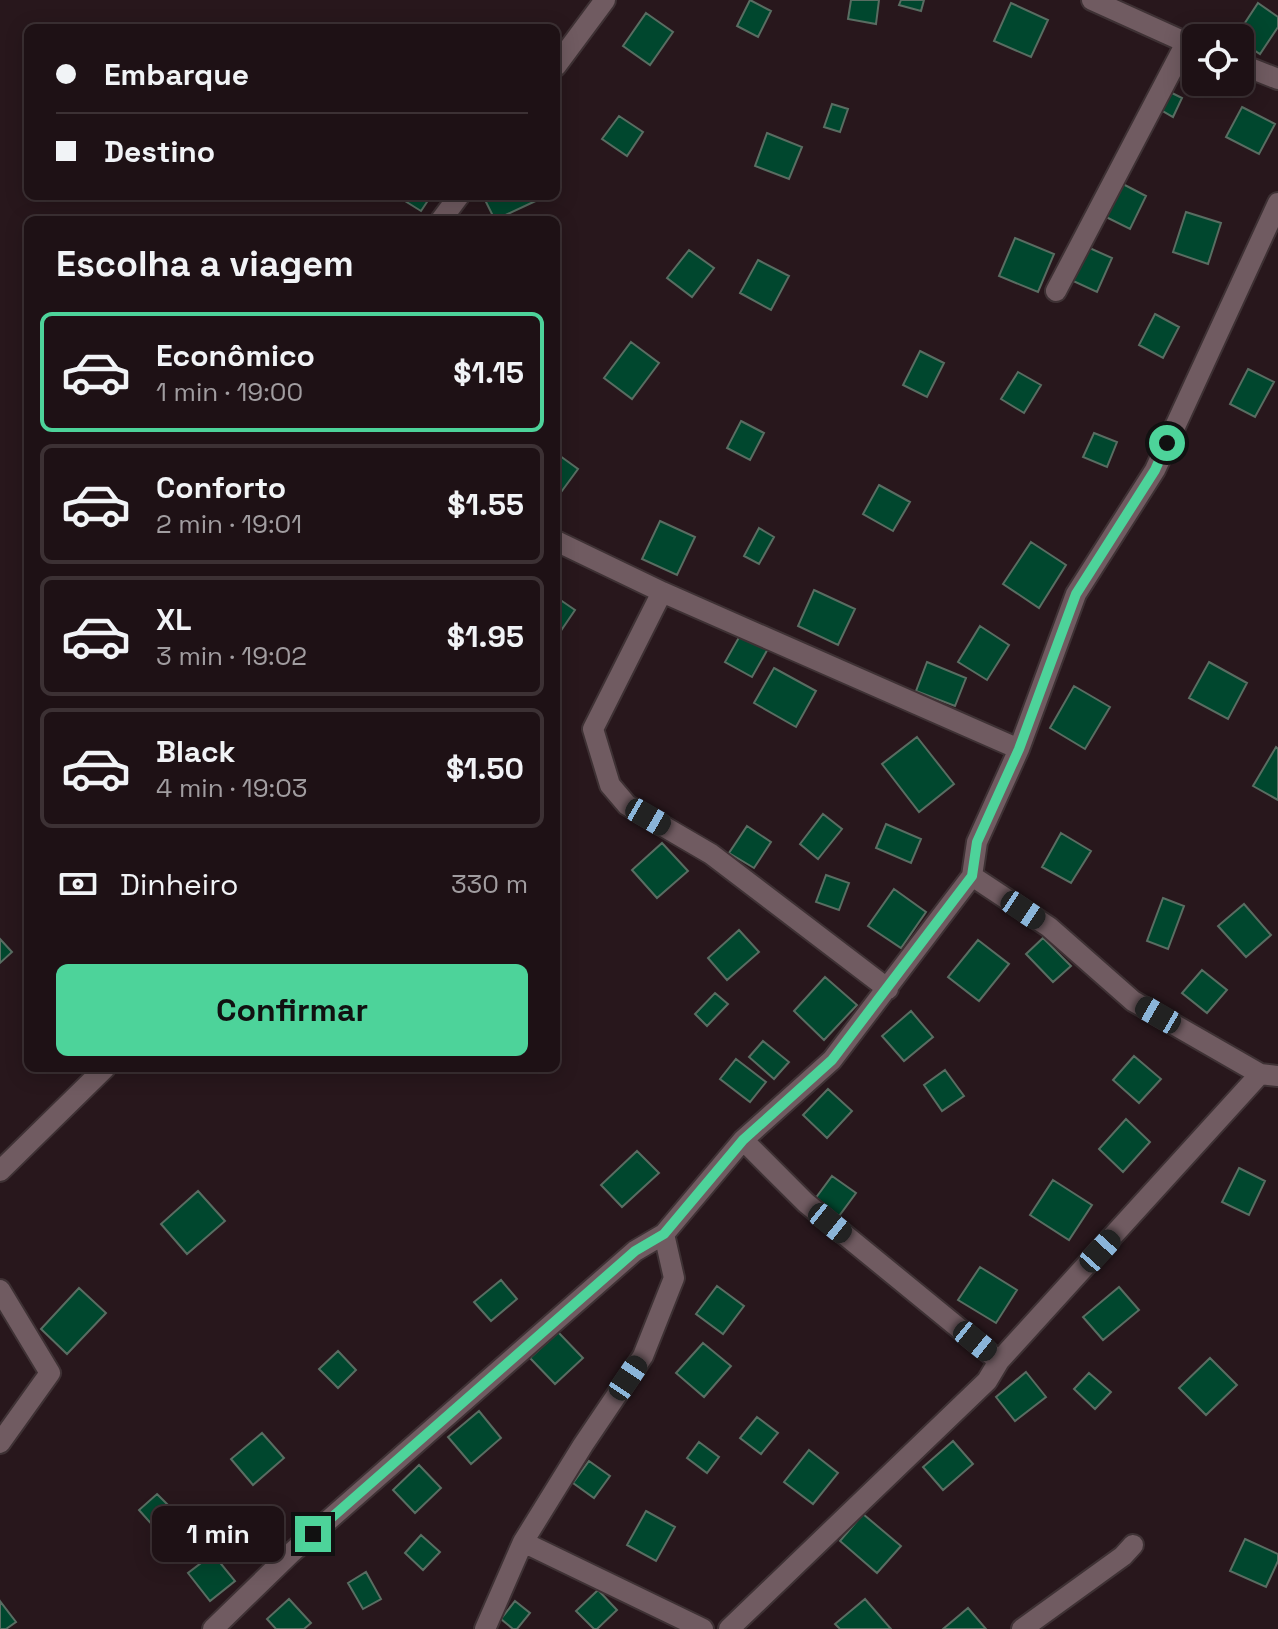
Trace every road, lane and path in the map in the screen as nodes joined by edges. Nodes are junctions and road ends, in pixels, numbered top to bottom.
1 (605, 0) edge
2 (1092, 0) edge
3 (1182, 41) edge
4 (560, 61) edge
5 (1182, 61) edge
6 (1254, 70) edge
7 (1278, 79) edge
8 (1278, 203) edge
9 (1056, 291) dead end
10 (560, 543) edge
11 (662, 592) junction
12 (1019, 749) junction
13 (972, 876) junction
14 (888, 989) junction
15 (101, 1072) edge
16 (1269, 1075) edge
17 (743, 1140) junction
18 (0, 1171) edge
19 (664, 1234) junction
20 (0, 1290) edge
21 (999, 1361) junction
22 (0, 1443) edge
23 (523, 1542) junction
24 (1133, 1545) dead end
25 (213, 1629) edge
26 (485, 1629) edge
27 (703, 1629) edge
28 (729, 1629) edge
29 (1022, 1629) edge

1 - 4 street
2 - 3 street
5 - 9 street
6 - 7 street
8 - 12 street
10 - 11 street
11 - 12 street
11 - 14 street
12 - 13 street
13 - 14 street
13 - 16 street
14 - 17 street
15 - 18 street
16 - 21 street
17 - 19 street
17 - 21 street
19 - 23 street
19 - 25 street
20 - 22 street
21 - 28 street
23 - 26 street
23 - 27 street
24 - 29 street

